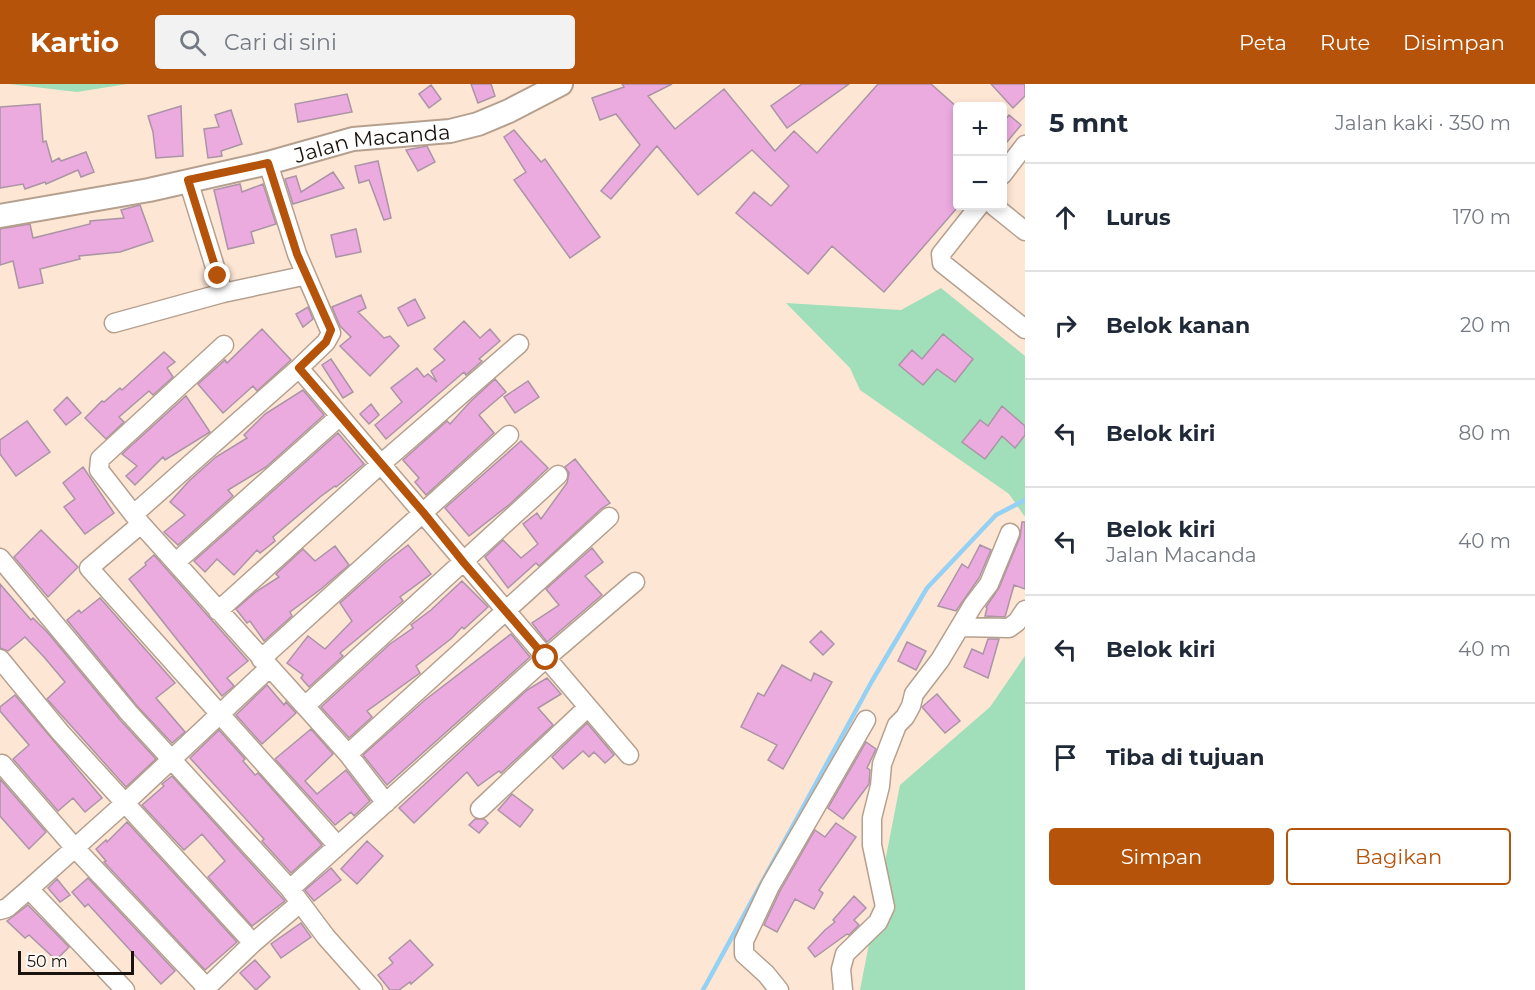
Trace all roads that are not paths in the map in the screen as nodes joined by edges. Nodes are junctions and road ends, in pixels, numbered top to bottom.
1 (561, 84) edge
2 (1025, 145) edge
3 (268, 163) junction
4 (1007, 168) edge
5 (188, 180) junction
6 (977, 210) edge
7 (999, 210) edge
8 (0, 216) edge
9 (1025, 231) edge
10 (298, 277) dead end
11 (223, 293) junction
12 (114, 323) dead end
13 (1025, 329) edge
14 (519, 344) dead end
15 (224, 345) dead end
16 (299, 368) junction
17 (340, 416) junction
18 (509, 435) dead end
19 (382, 464) junction
20 (558, 475) dead end
21 (423, 512) junction
22 (609, 517) dead end
23 (138, 519) junction
24 (1010, 534) dead end
25 (0, 558) edge
26 (176, 562) junction
27 (464, 563) junction
28 (635, 582) dead end
29 (1025, 610) edge
30 (218, 611) junction
31 (504, 611) junction
32 (961, 627) junction
33 (546, 658) junction
34 (0, 659) edge
35 (265, 663) junction
36 (305, 705) junction
37 (588, 707) junction
38 (220, 715) junction
39 (866, 720) dead end
40 (348, 754) junction
41 (629, 755) dead end
42 (172, 759) junction
43 (2, 764) dead end
44 (125, 803) junction
45 (386, 803) junction
46 (480, 808) dead end
47 (338, 846) junction
48 (74, 847) junction
49 (29, 889) junction
50 (295, 896) junction
51 (0, 910) edge
52 (253, 943) junction
53 (205, 989) edge
54 (125, 990) edge
55 (373, 990) edge
56 (778, 990) edge
57 (843, 990) edge

1 - 3 street, Jalan Macanda
2 - 4 street
3 - 5 street, Jalan Macanda
3 - 16 street
5 - 8 street, Jalan Macanda
5 - 11 street
6 - 13 street
7 - 9 street
10 - 11 street
11 - 12 street
14 - 19 street
15 - 23 street
16 - 17 street
16 - 23 street
17 - 19 street
17 - 26 street
18 - 21 street
19 - 21 street
19 - 30 street
20 - 27 street
21 - 27 street
21 - 35 street
22 - 31 street
23 - 26 street
23 - 38 street
24 - 32 street
25 - 42 street
26 - 30 street
27 - 31 street
27 - 36 street
28 - 33 street
29 - 32 street
30 - 35 street
31 - 33 street
31 - 40 street
32 - 57 street
33 - 37 street
33 - 45 street
34 - 44 street
35 - 36 street
35 - 38 street
36 - 40 street
37 - 41 street
37 - 46 street
38 - 42 street
38 - 47 street
39 - 56 street
40 - 45 street
42 - 44 street
42 - 50 street
43 - 48 street
44 - 48 street
44 - 52 street
45 - 47 street
47 - 50 street
48 - 49 street
48 - 53 street
49 - 51 street
49 - 54 street
50 - 52 street
50 - 55 street
52 - 53 street

